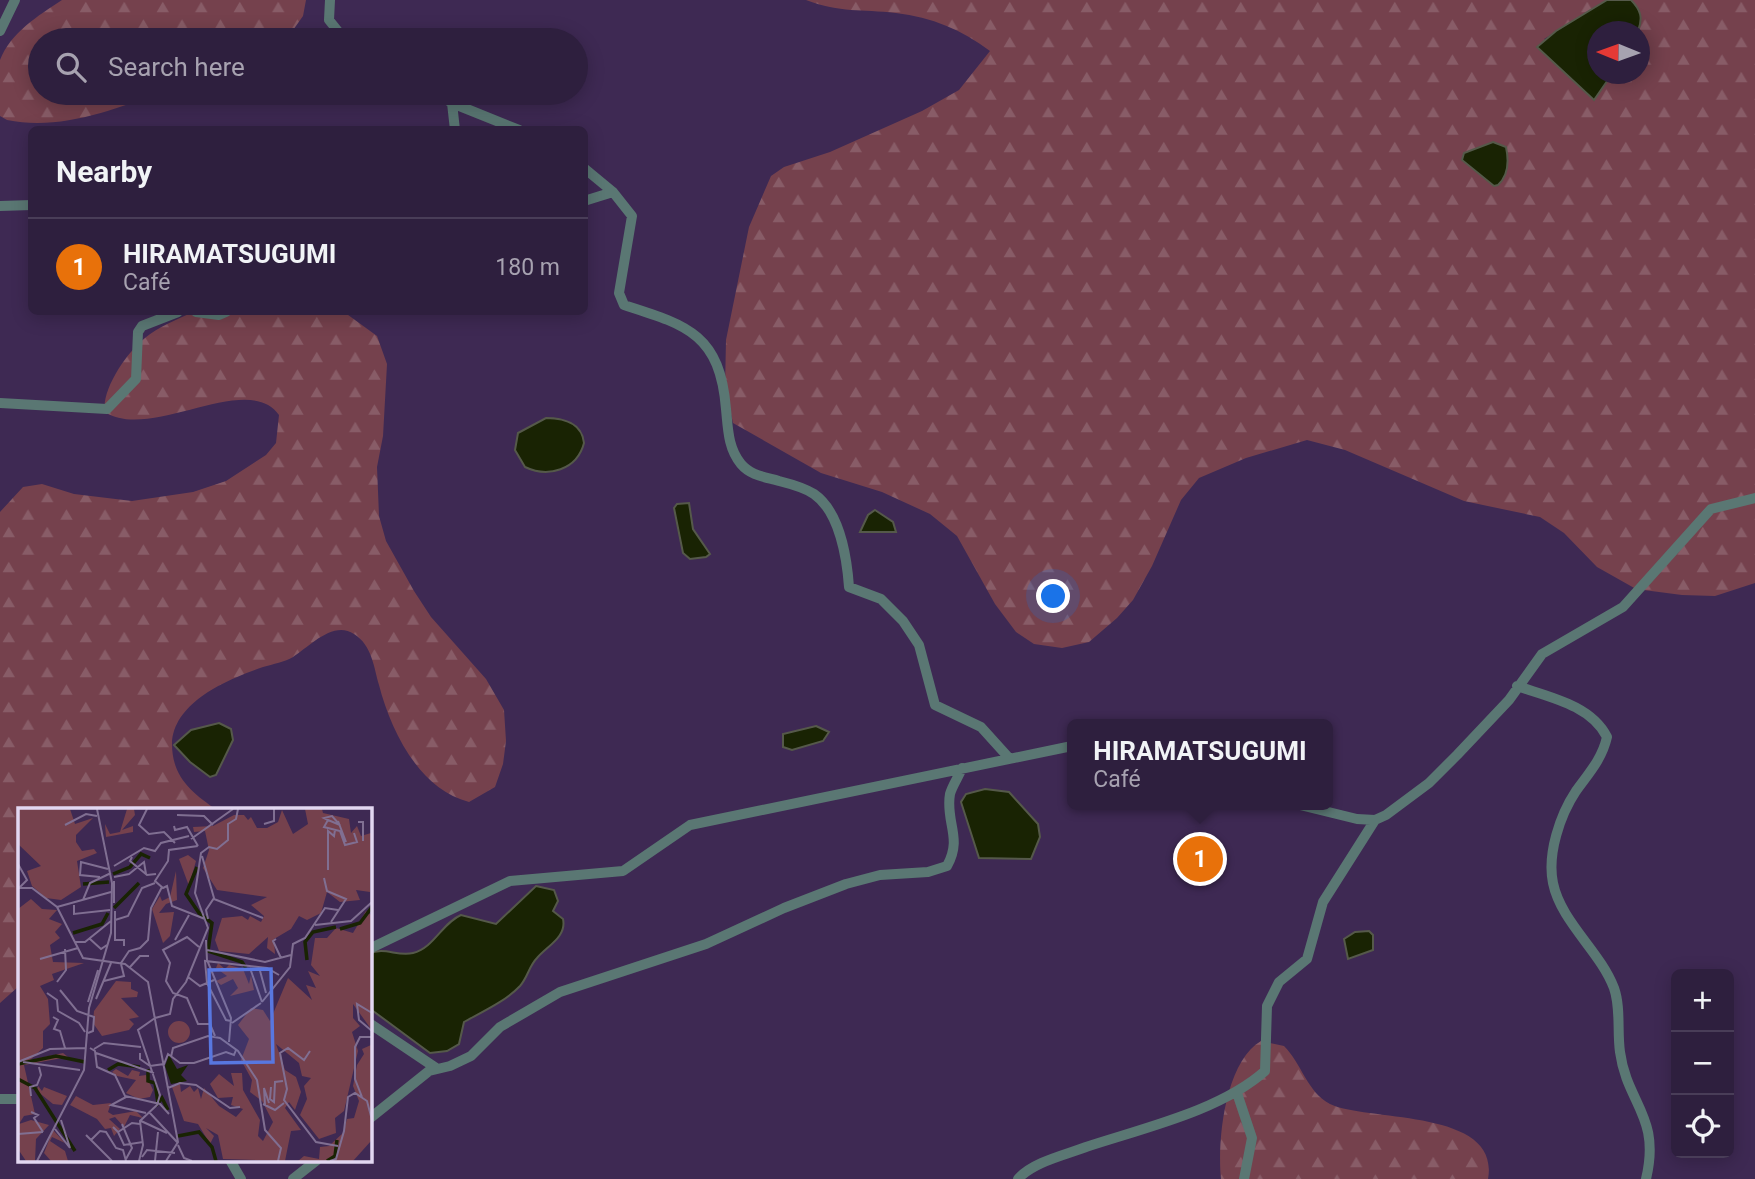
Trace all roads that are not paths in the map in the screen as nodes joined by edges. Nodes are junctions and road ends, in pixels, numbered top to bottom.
1 (15, 0) edge
2 (330, 0) edge
3 (335, 28) edge
4 (0, 31) edge
5 (452, 105) edge
6 (457, 105) edge
7 (455, 126) edge
8 (509, 126) edge
9 (588, 170) edge
10 (613, 192) junction
11 (588, 200) edge
12 (28, 205) edge
13 (0, 206) edge
14 (170, 315) edge
15 (0, 403) edge
16 (1755, 498) edge
17 (1517, 686) junction
18 (1067, 747) edge
19 (1009, 758) junction
20 (962, 768) junction
21 (1320, 810) edge
22 (1375, 820) junction
23 (371, 948) edge
24 (371, 1024) edge
25 (436, 1068) junction
26 (1237, 1093) junction
27 (0, 1099) edge
28 (18, 1099) edge
29 (371, 1117) edge
30 (231, 1162) edge
31 (314, 1162) edge
32 (241, 1179) edge
33 (293, 1179) edge
34 (1018, 1179) edge
35 (1244, 1179) edge
36 (1646, 1179) edge

1 - 4 street
2 - 3 street
5 - 7 street
6 - 8 street
9 - 10 street
10 - 11 street
10 - 19 street
12 - 13 street
14 - 15 street
16 - 17 street
17 - 22 street
17 - 36 street
18 - 19 street
19 - 20 street
20 - 23 street
20 - 25 street
21 - 22 street
22 - 26 street
24 - 25 street
25 - 29 street
26 - 34 street
26 - 35 street
27 - 28 street
30 - 32 street
31 - 33 street

